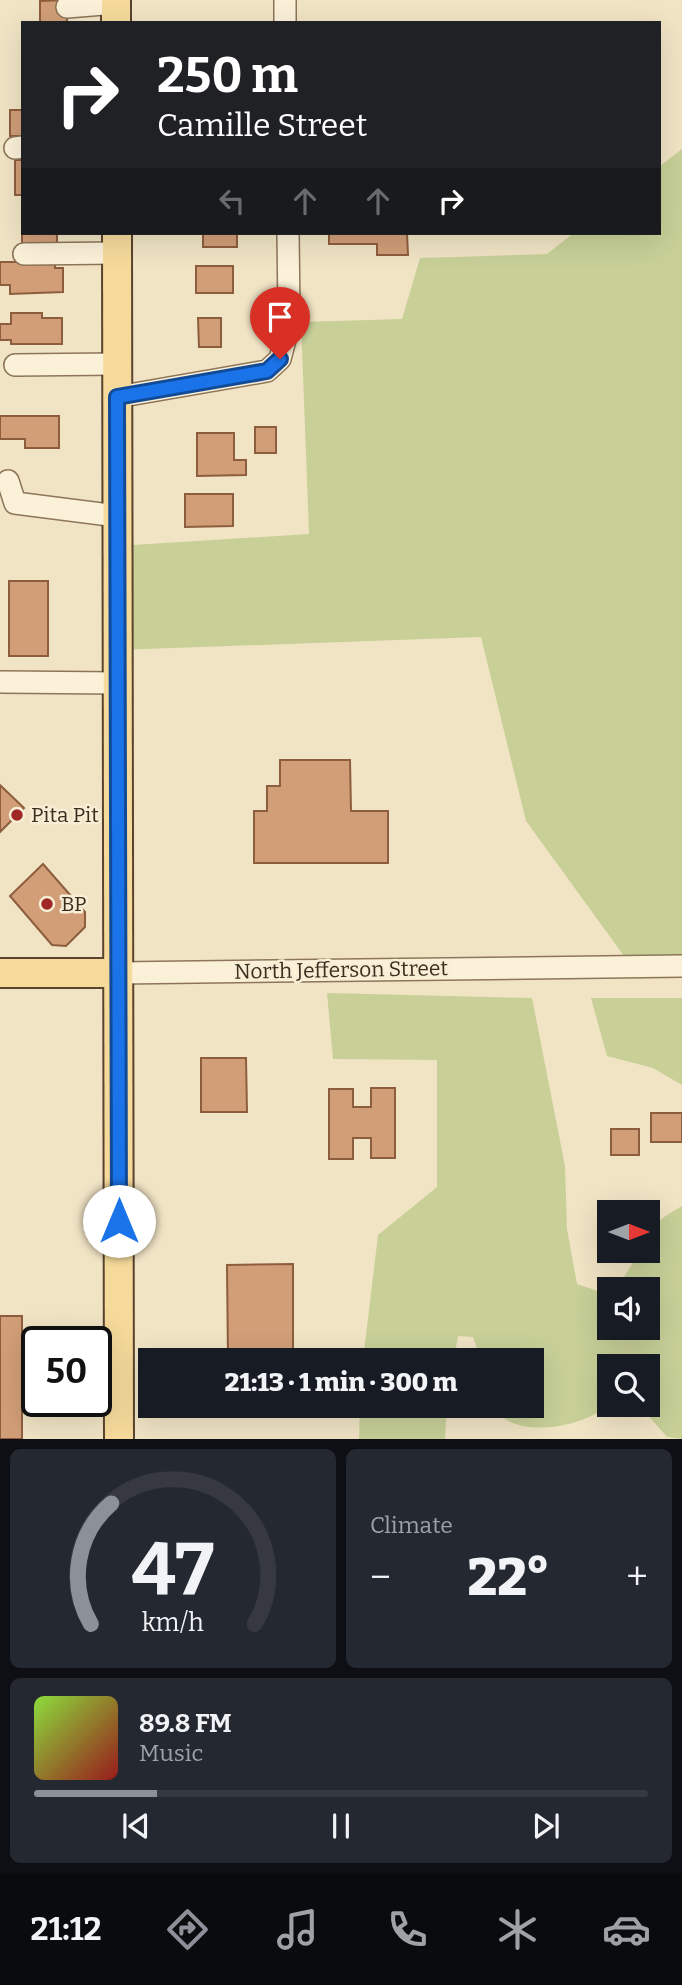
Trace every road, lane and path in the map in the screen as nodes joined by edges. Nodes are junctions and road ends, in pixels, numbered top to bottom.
1 (285, 0) edge
2 (67, 7) dead end
3 (116, 9) edge
4 (285, 21) edge
5 (288, 235) edge
6 (117, 243) edge
7 (24, 254) dead end
8 (117, 364) junction
9 (15, 365) dead end
10 (117, 397) junction
11 (8, 481) dead end
12 (117, 516) junction
13 (2, 682) dead end
14 (118, 683) junction
15 (682, 966) edge
16 (0, 973) edge
17 (118, 973) junction
18 (119, 1439) edge

1 - 4 street
2 - 3 street
5 - 10 street
6 - 7 street
6 - 8 main road
8 - 9 street
8 - 10 main road
10 - 12 main road
11 - 12 street
12 - 14 main road
13 - 14 street
14 - 17 main road
15 - 17 street, North Jefferson Street
16 - 17 main road, North Jefferson Street
17 - 18 main road

